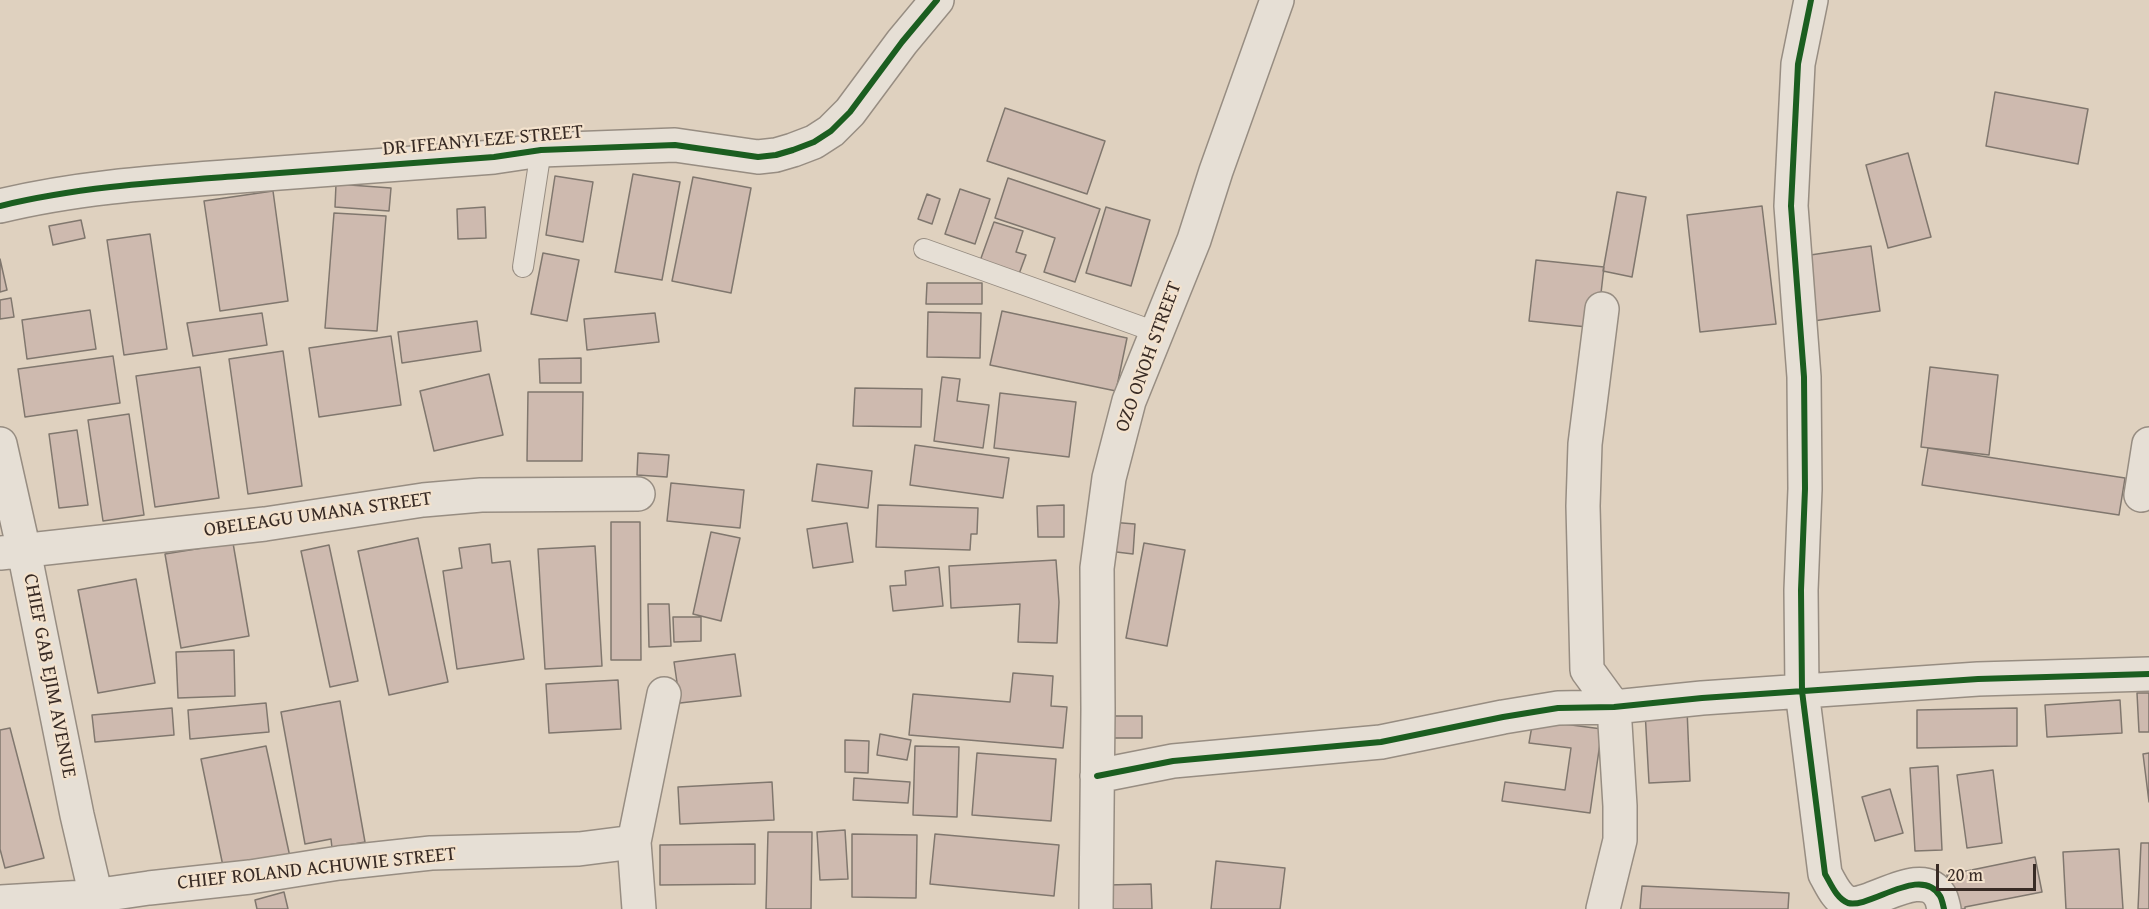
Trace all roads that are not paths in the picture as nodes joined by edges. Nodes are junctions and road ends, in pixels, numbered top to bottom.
1 (938, 0) edge
2 (1277, 0) edge
3 (1811, 0) edge
4 (541, 150) junction
5 (0, 206) edge
6 (924, 249) dead end
7 (523, 267) dead end
8 (1602, 309) dead end
9 (1156, 332) junction
10 (0, 444) edge
11 (2149, 444) edge
12 (638, 494) dead end
13 (2141, 495) dead end
14 (12, 552) edge
15 (2149, 674) edge
16 (1802, 691) junction
17 (664, 694) dead end
18 (1614, 707) junction
19 (1097, 776) junction
20 (634, 842) junction
21 (0, 902) edge
22 (97, 902) edge
23 (639, 909) edge
24 (1096, 909) edge
25 (1604, 909) edge
26 (1944, 909) edge

1 - 4 street, DR IFEANYI EZE STREET
2 - 9 street, OZO ONOH STREET
3 - 16 street
4 - 5 street, DR IFEANYI EZE STREET
4 - 7 lane
6 - 9 lane
8 - 18 street
9 - 19 street, OZO ONOH STREET
10 - 14 street, CHIEF GAB EJIM AVENUE
11 - 13 street
12 - 14 street, OBELEAGU UMANA STREET
14 - 22 street, CHIEF GAB EJIM AVENUE
15 - 16 street
16 - 18 street
16 - 26 street
17 - 20 street
18 - 19 street
18 - 25 street
19 - 24 street, OZO ONOH STREET
20 - 22 street, CHIEF ROLAND ACHUWIE STREET
20 - 23 street
21 - 22 street, CHIEF ROLAND ACHUWIE STREET

